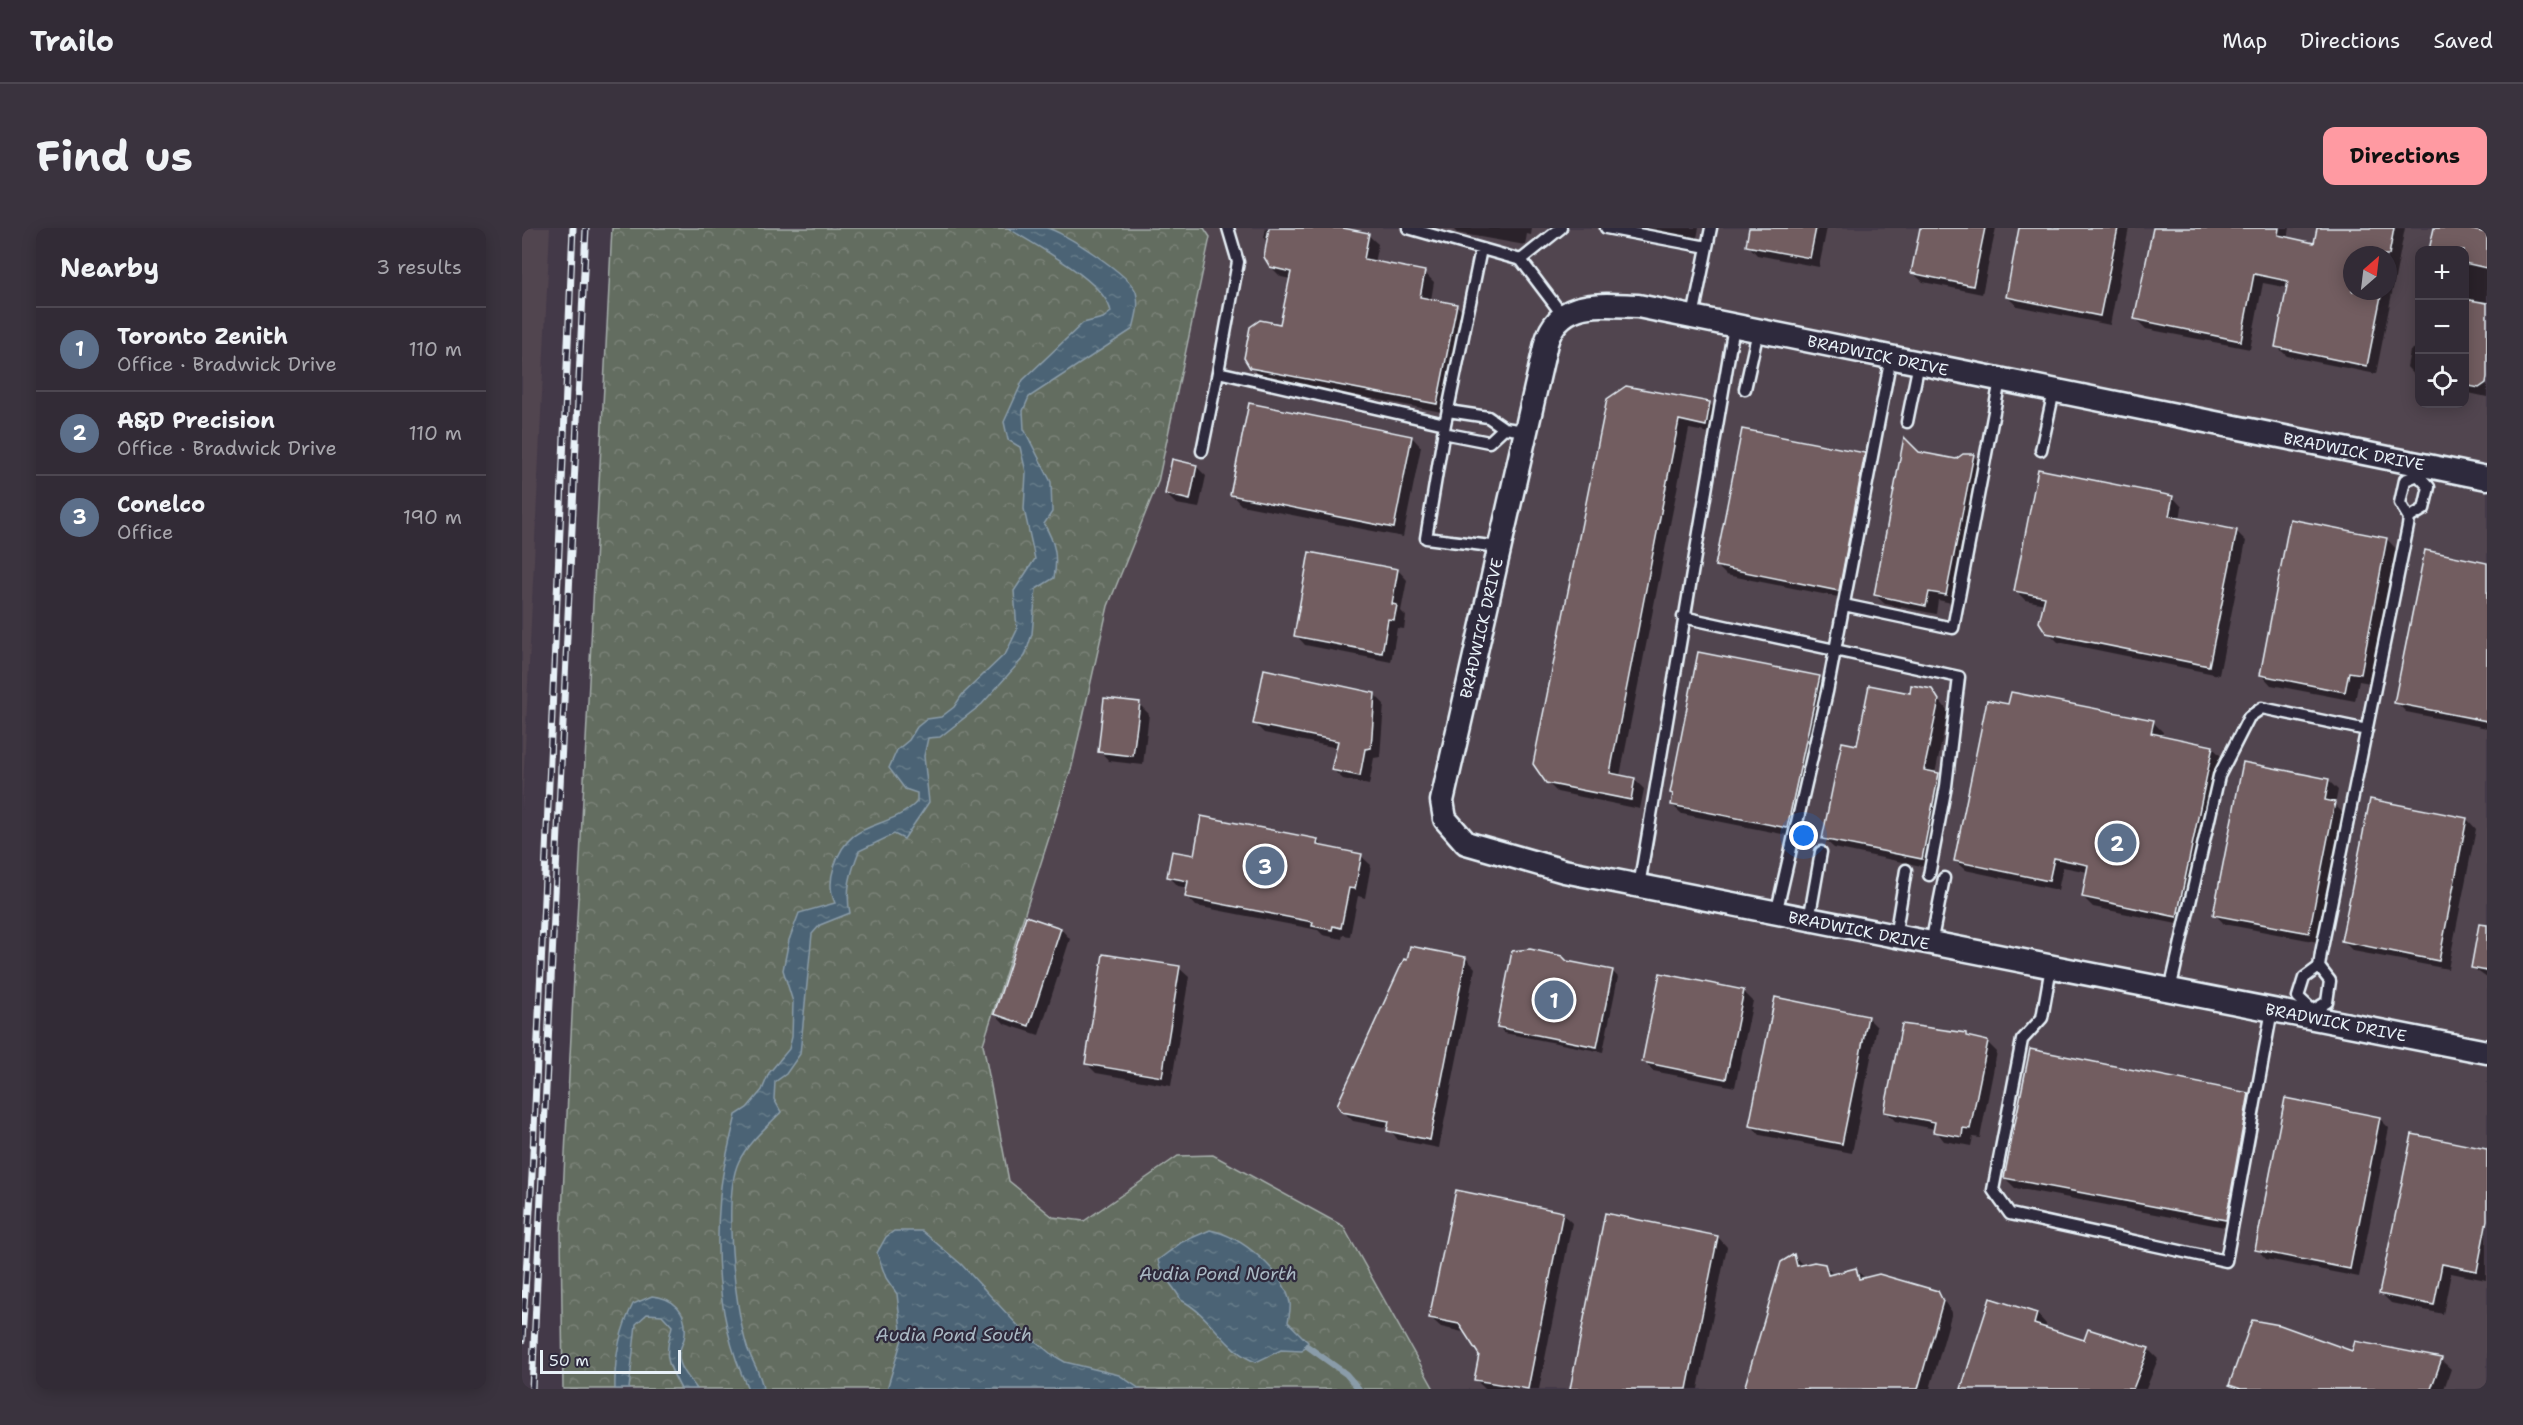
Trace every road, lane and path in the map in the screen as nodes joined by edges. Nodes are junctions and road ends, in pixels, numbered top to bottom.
1 (1228, 228) edge
2 (1408, 228) edge
3 (1561, 228) edge
4 (1606, 228) edge
5 (1711, 228) edge
6 (1707, 247) junction
7 (1481, 249) junction
8 (1521, 260) junction
9 (1564, 317) junction
10 (1693, 317) junction
11 (1734, 326) junction
12 (1758, 331) junction
13 (1891, 357) junction
14 (1919, 363) junction
15 (1218, 372) junction
16 (2001, 380) junction
17 (1745, 389) dead end
18 (2054, 391) junction
19 (1448, 411) junction
20 (1907, 422) dead end
21 (1444, 428) junction
22 (1515, 430) junction
23 (2041, 450) dead end
24 (1202, 451) dead end
25 (2419, 470) junction
26 (2487, 478) edge
27 (2409, 518) junction
28 (1499, 547) junction
29 (1844, 605) junction
30 (1683, 617) junction
31 (1835, 650) junction
32 (2367, 730) junction
33 (1821, 852) dead end
34 (1906, 870) dead end
35 (1929, 875) dead end
36 (1944, 878) dead end
37 (1639, 886) junction
38 (1776, 914) junction
39 (1809, 920) junction
40 (1895, 937) junction
41 (1931, 944) junction
42 (2051, 967) junction
43 (2319, 967) junction
44 (2170, 990) junction
45 (2272, 1010) junction
46 (2308, 1013) junction
47 (2487, 1052) edge

1 - 15 lane
2 - 7 lane
3 - 8 lane
4 - 6 lane
5 - 6 lane
6 - 10 lane
7 - 8 lane
7 - 19 lane
8 - 9 lane
9 - 10 street, BRADWICK DRIVE
9 - 22 street, BRADWICK DRIVE
10 - 11 street, BRADWICK DRIVE
11 - 12 street, BRADWICK DRIVE
11 - 30 lane
12 - 13 street, BRADWICK DRIVE
12 - 17 lane
13 - 14 street, BRADWICK DRIVE
13 - 29 lane
14 - 16 street, BRADWICK DRIVE
14 - 20 lane
15 - 21 lane
15 - 24 lane
16 - 18 street, BRADWICK DRIVE
16 - 29 lane
18 - 23 lane
18 - 25 street, BRADWICK DRIVE
19 - 21 lane
19 - 22 lane
21 - 22 lane
21 - 28 lane
22 - 28 street, BRADWICK DRIVE
25 - 26 street, BRADWICK DRIVE
25 - 27 lane
25 - 27 lane
27 - 32 lane
28 - 37 street, BRADWICK DRIVE
29 - 31 lane
30 - 31 lane
30 - 37 lane
31 - 35 lane
31 - 38 lane
32 - 43 lane
32 - 44 lane
33 - 39 lane
34 - 40 lane
36 - 41 lane
37 - 38 street, BRADWICK DRIVE
38 - 39 street, BRADWICK DRIVE
39 - 40 street, BRADWICK DRIVE
40 - 41 street, BRADWICK DRIVE
41 - 42 street, BRADWICK DRIVE
42 - 44 street, BRADWICK DRIVE
42 - 45 lane
43 - 46 lane
43 - 46 lane
44 - 45 street, BRADWICK DRIVE
45 - 46 street, BRADWICK DRIVE
46 - 47 street, BRADWICK DRIVE

